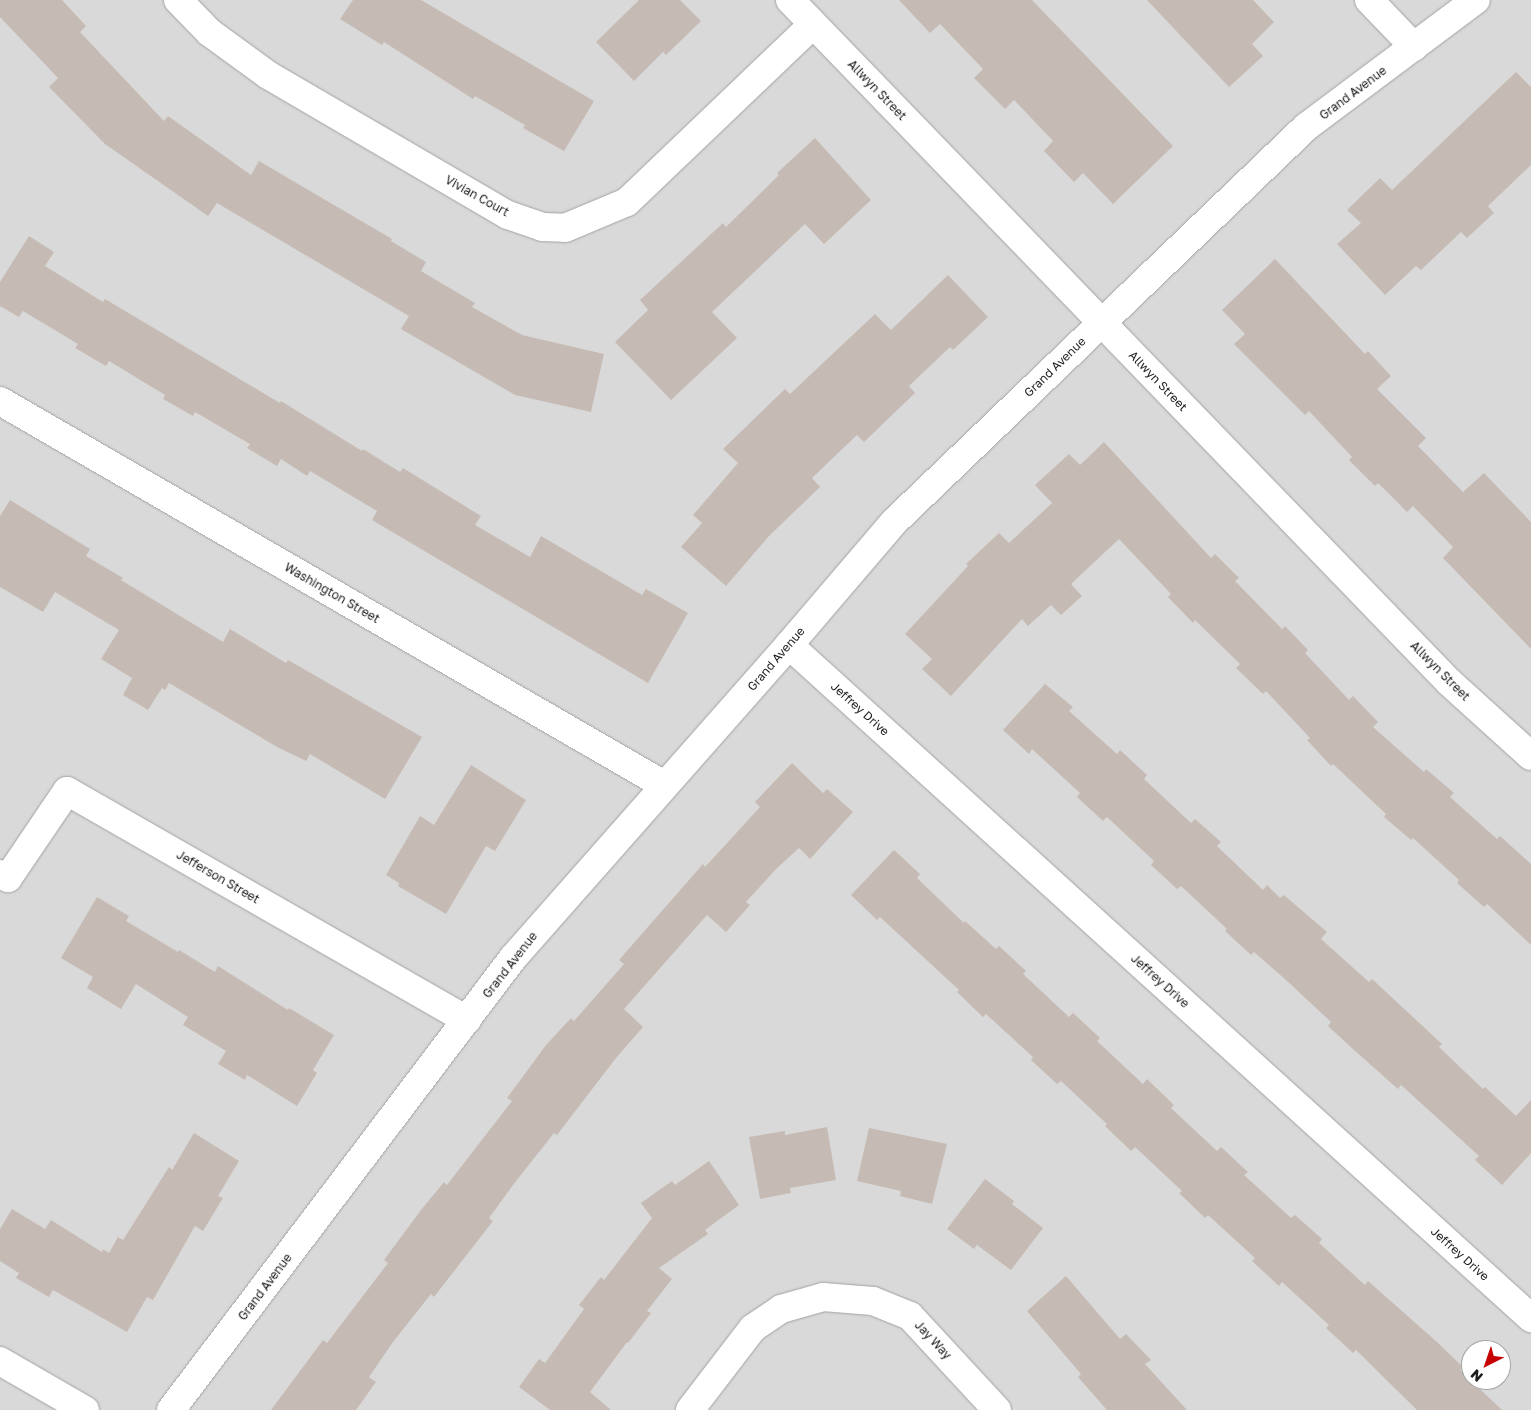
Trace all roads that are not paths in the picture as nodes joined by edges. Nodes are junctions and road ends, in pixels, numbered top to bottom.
1 (178, 0) edge
2 (790, 0) edge
3 (1369, 0) edge
4 (1476, 0) edge
5 (813, 24) junction
6 (1414, 47) junction
7 (1102, 322) junction
8 (0, 401) edge
9 (789, 645) junction
10 (1531, 756) edge
11 (664, 785) junction
12 (0, 874) edge
13 (468, 1020) junction
14 (1531, 1318) edge
15 (0, 1360) edge
16 (85, 1410) edge
17 (171, 1410) edge
18 (690, 1410) edge
19 (997, 1410) edge

1 - 5 street, Vivian Court
2 - 5 street, Allwyn Street
3 - 6 street
4 - 6 street, Grand Avenue
5 - 7 street, Allwyn Street
6 - 7 street, Grand Avenue
7 - 9 street, Grand Avenue
7 - 10 street, Allwyn Street
8 - 11 street, Washington Street
9 - 11 street, Grand Avenue
9 - 14 street, Jeffrey Drive
11 - 13 street, Grand Avenue
12 - 13 street, Jefferson Street
13 - 17 street, Grand Avenue
15 - 16 street
18 - 19 street, Jay Way

